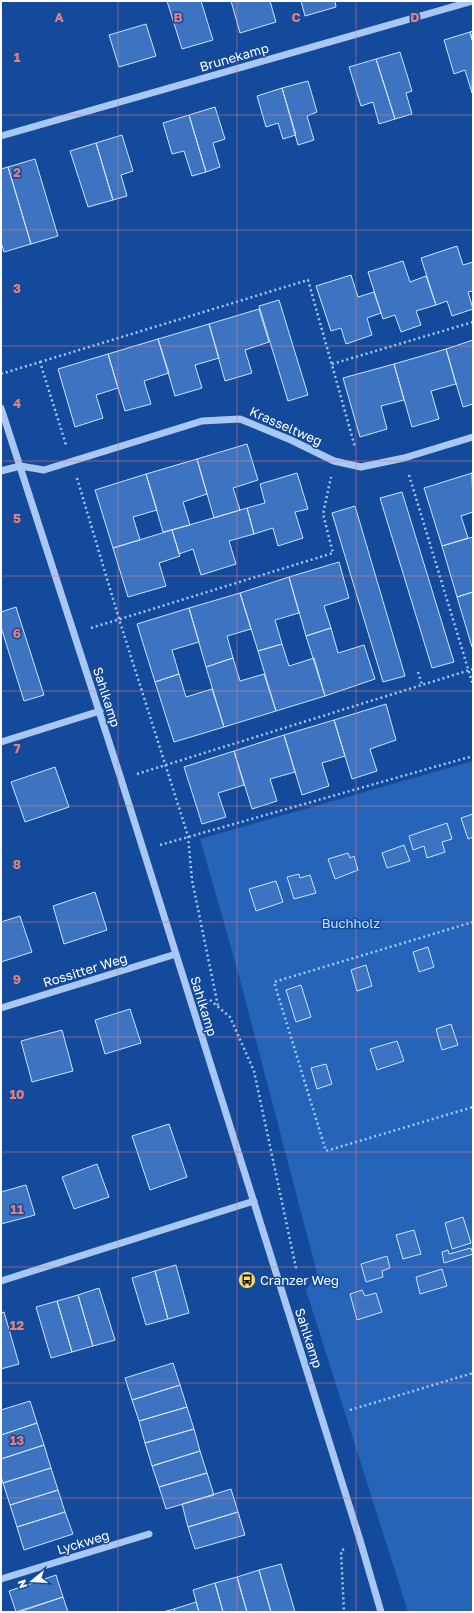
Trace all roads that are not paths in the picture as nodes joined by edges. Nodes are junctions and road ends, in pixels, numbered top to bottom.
1 (473, 1) edge
2 (1, 136) edge
3 (1, 408) edge
4 (473, 437) edge
5 (20, 466) junction
6 (1, 471) edge
7 (100, 711) junction
8 (1, 742) edge
9 (176, 954) junction
10 (1, 1008) edge
11 (254, 1201) junction
12 (1, 1282) edge
13 (149, 1534) dead end
14 (1, 1579) edge
15 (381, 1612) edge

1 - 2 street, Brunekamp
3 - 5 street, Sahlkamp
4 - 5 street, Krasseltweg
5 - 6 street
5 - 7 street, Sahlkamp
7 - 8 street
7 - 9 street, Sahlkamp
9 - 10 street, Rossitter Weg
9 - 11 street, Sahlkamp
11 - 12 street
11 - 15 street, Sahlkamp
13 - 14 street, Lyckweg

